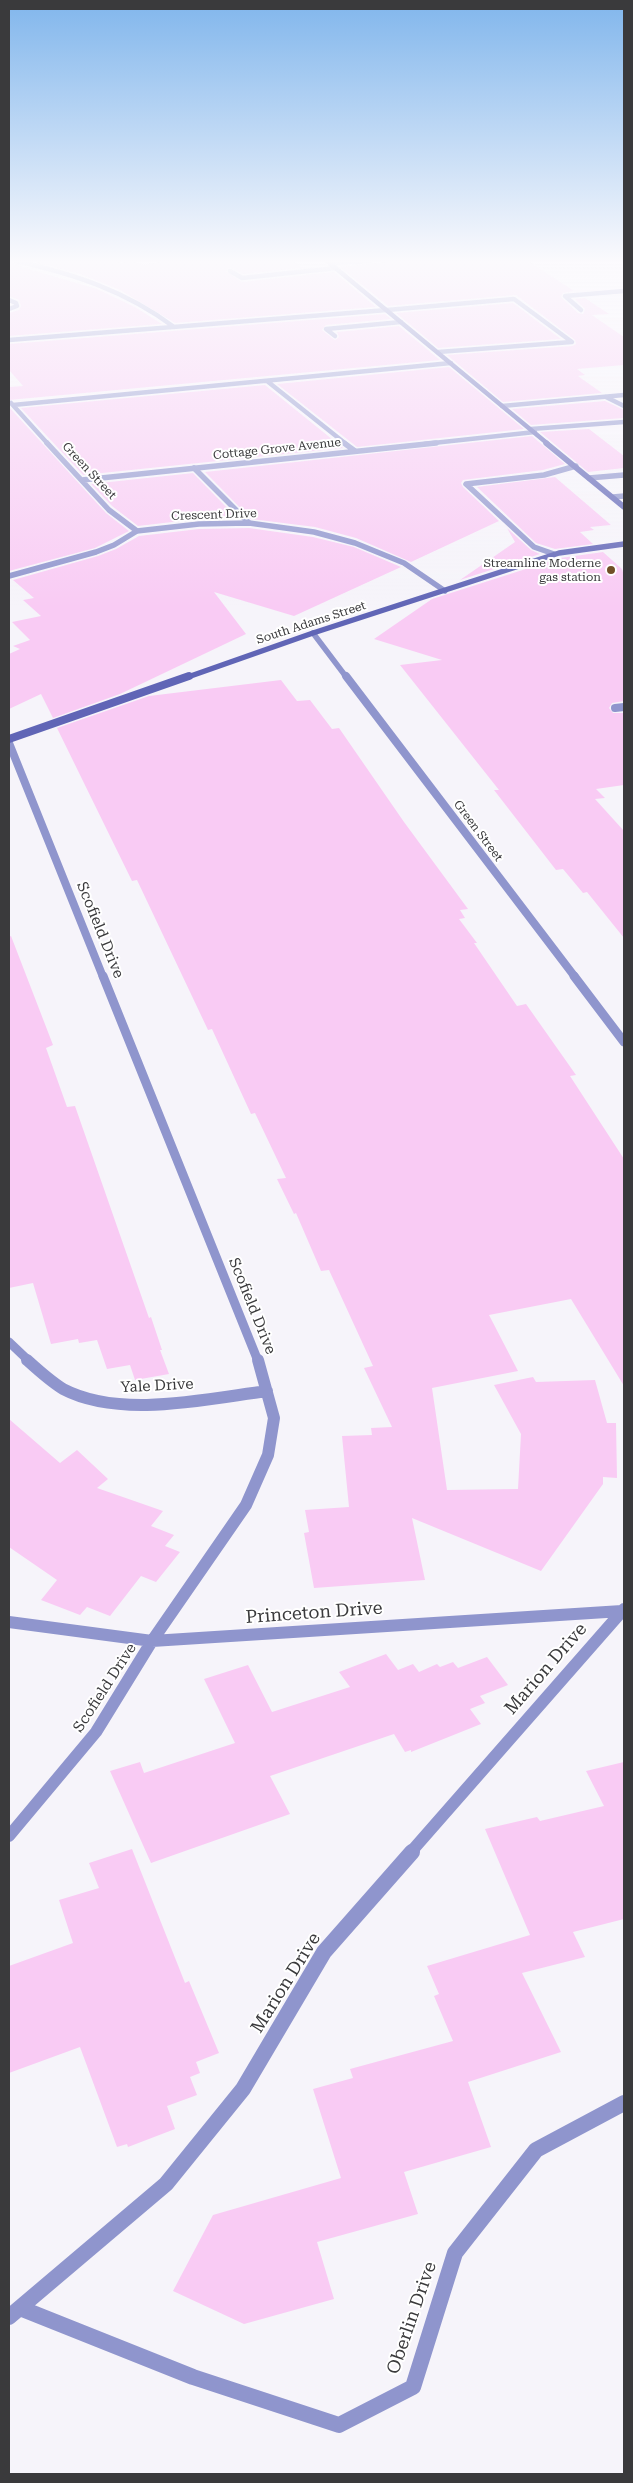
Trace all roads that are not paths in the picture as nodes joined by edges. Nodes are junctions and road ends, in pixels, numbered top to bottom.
1 (309, 377) edge
2 (467, 377) edge
3 (267, 381) junction
4 (624, 395) edge
5 (606, 397) junction
6 (11, 403) edge
7 (502, 406) junction
8 (624, 406) edge
9 (624, 422) edge
10 (533, 431) junction
11 (355, 451) junction
12 (576, 466) junction
13 (194, 468) junction
14 (624, 475) edge
15 (589, 478) junction
16 (82, 480) junction
17 (624, 496) edge
18 (613, 497) junction
19 (624, 506) edge
20 (249, 523) junction
21 (137, 531) junction
22 (624, 544) edge
23 (554, 554) junction
24 (9, 576) edge
25 (445, 591) junction
26 (313, 633) junction
27 (624, 707) edge
28 (615, 708) dead end
29 (9, 739) edge
30 (9, 743) edge
31 (624, 1042) edge
32 (9, 1342) edge
33 (267, 1392) junction
34 (623, 1610) edge
35 (9, 1622) edge
36 (152, 1641) junction
37 (9, 1836) edge
38 (624, 2103) edge
39 (14, 2313) edge

1 - 3 street
2 - 7 street
3 - 6 street
3 - 11 street
4 - 5 street
5 - 7 street
5 - 8 street
6 - 16 street, Green Street
7 - 10 street
9 - 10 street, Cottage Grove Avenue
10 - 11 street, Cottage Grove Avenue
10 - 12 street
11 - 13 street, Cottage Grove Avenue
12 - 15 street
12 - 23 street
13 - 16 street, Cottage Grove Avenue
13 - 20 street
14 - 15 street
15 - 18 street
16 - 21 street, Green Street
17 - 18 street
18 - 19 street
20 - 21 street, Crescent Drive
20 - 25 street, Crescent Drive
21 - 24 street, Crescent Drive
22 - 23 street, South Adams Street
23 - 25 street, South Adams Street
25 - 26 street, South Adams Street
26 - 29 street, South Adams Street
26 - 31 street, Green Street
27 - 28 street
30 - 33 street, Scofield Drive
32 - 33 street, Yale Drive
33 - 36 street, Scofield Drive
34 - 36 street, Princeton Drive
34 - 39 street, Marion Drive
35 - 36 street, Princeton Drive
36 - 37 street, Scofield Drive
38 - 39 street, Oberlin Drive

